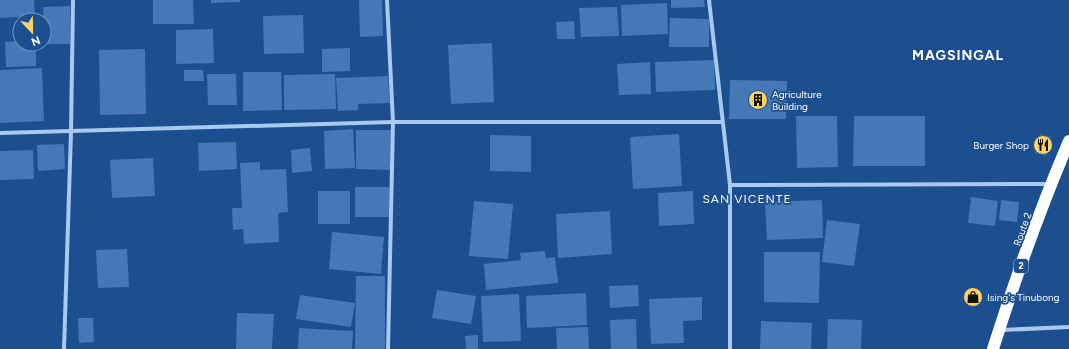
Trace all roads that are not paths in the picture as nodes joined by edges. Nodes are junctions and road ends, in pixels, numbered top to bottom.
1 (73, 0) edge
2 (387, 0) edge
3 (709, 0) edge
4 (392, 122) junction
5 (722, 122) junction
6 (71, 132) junction
7 (0, 134) edge
8 (1069, 141) edge
9 (1051, 184) junction
10 (730, 185) junction
11 (1069, 327) edge
12 (999, 330) junction
13 (64, 349) edge
14 (388, 349) edge
15 (730, 349) edge
16 (993, 349) edge

1 - 6 street
2 - 4 street
3 - 5 street
4 - 5 street
4 - 6 street
4 - 14 street
5 - 10 street
6 - 7 street
6 - 13 street
8 - 9 highway, Route 2 / 2
9 - 10 street
9 - 12 highway, Route 2 / 2
10 - 15 street
11 - 12 street
12 - 16 highway, Route 2 / 2

